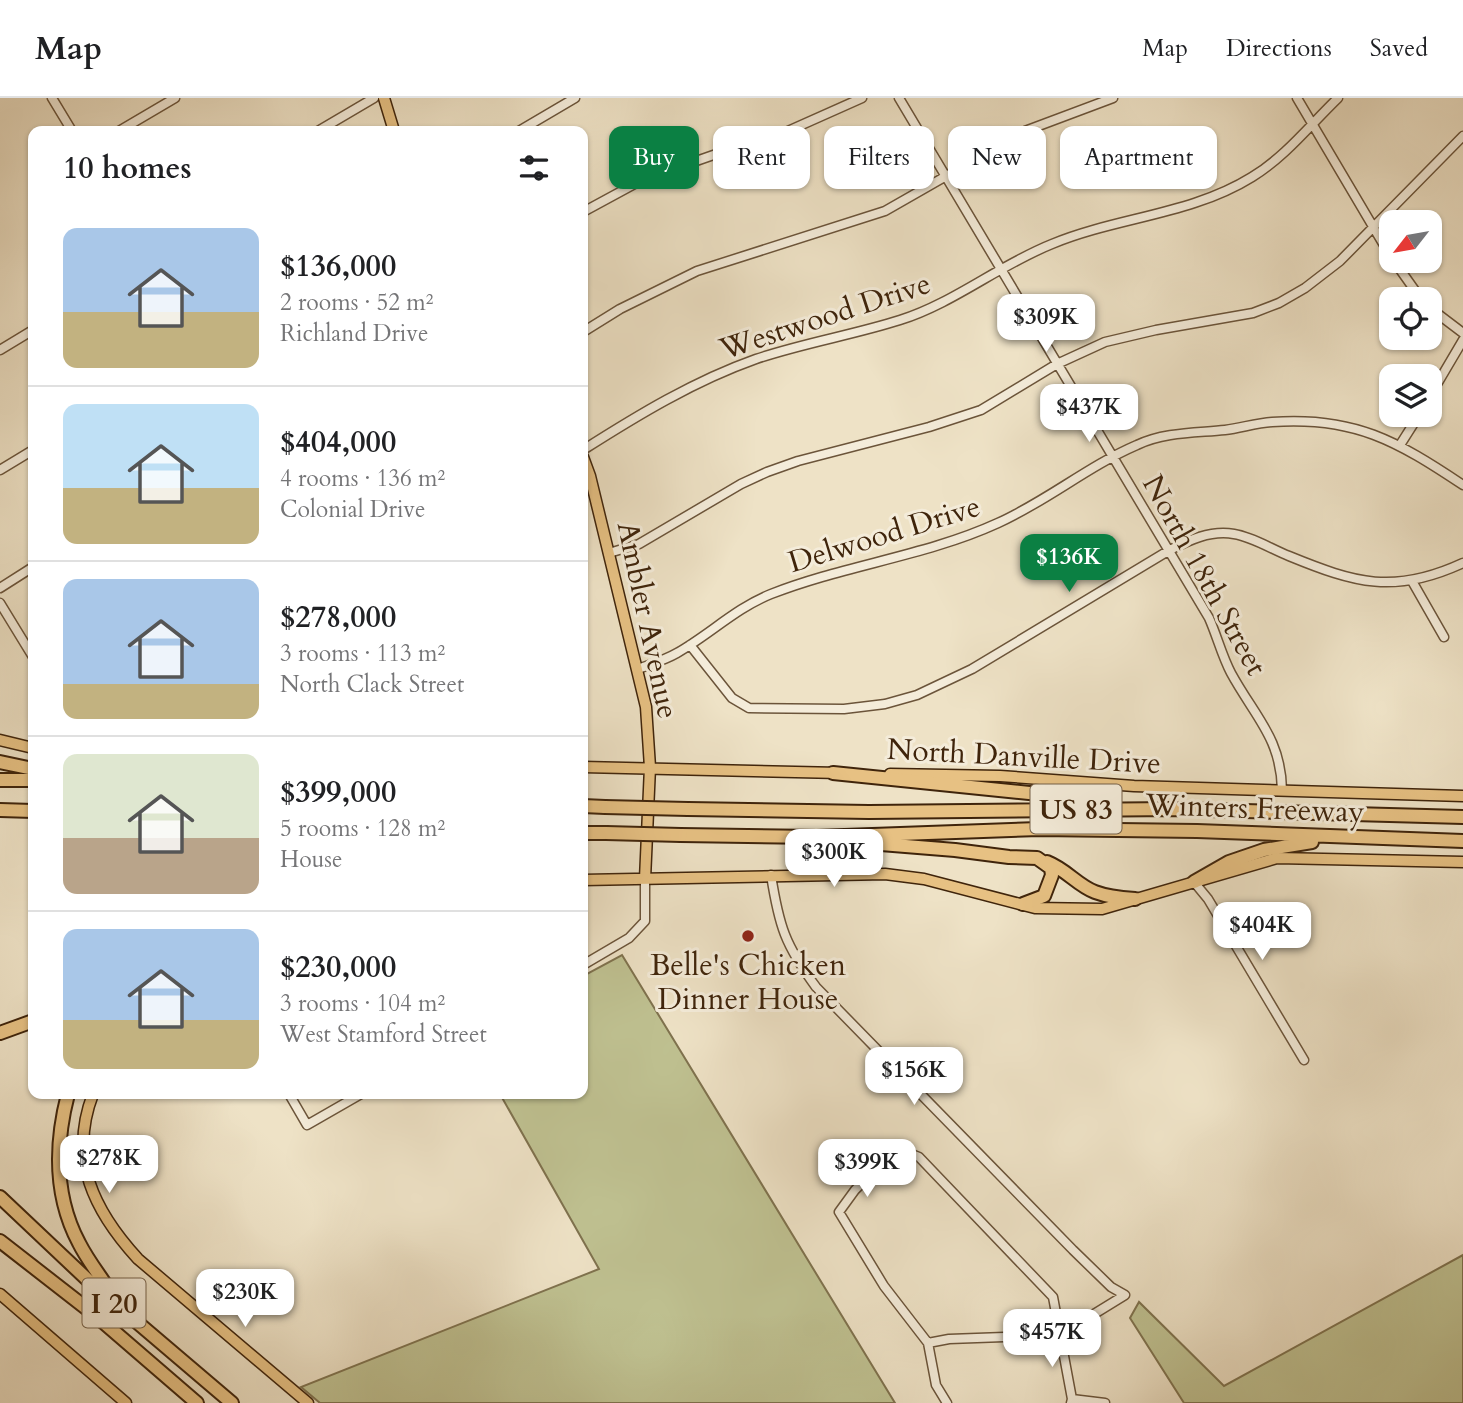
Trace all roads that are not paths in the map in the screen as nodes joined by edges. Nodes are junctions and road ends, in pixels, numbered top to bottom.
1 (52, 98) edge
2 (175, 98) edge
3 (374, 98) edge
4 (384, 98) edge
5 (575, 98) edge
6 (862, 98) edge
7 (900, 98) edge
8 (1114, 98) edge
9 (1297, 98) edge
10 (1338, 98) edge
11 (1312, 124) junction
12 (69, 126) edge
13 (127, 126) edge
14 (326, 126) edge
15 (392, 126) edge
16 (527, 126) edge
17 (1463, 136) edge
18 (945, 176) junction
19 (588, 209) edge
20 (1373, 227) junction
21 (1379, 237) edge
22 (1002, 270) junction
23 (1442, 316) edge
24 (588, 329) edge
25 (28, 333) edge
26 (1463, 333) edge
27 (1463, 341) edge
28 (0, 350) edge
29 (1057, 364) junction
30 (1442, 376) edge
31 (1412, 427) edge
32 (1401, 445) junction
33 (588, 447) edge
34 (28, 453) edge
35 (1114, 457) junction
36 (0, 470) edge
37 (588, 471) edge
38 (1463, 485) edge
39 (1168, 551) junction
40 (609, 553) junction
41 (1463, 563) edge
42 (28, 570) edge
43 (1412, 580) junction
44 (0, 588) edge
45 (0, 603) edge
46 (1444, 637) dead end
47 (690, 645) junction
48 (28, 649) edge
49 (638, 669) junction
50 (0, 740) edge
51 (28, 747) edge
52 (0, 762) edge
53 (588, 767) edge
54 (28, 768) edge
55 (650, 768) junction
56 (833, 772) junction
57 (0, 780) edge
58 (28, 780) edge
59 (1282, 790) junction
60 (1463, 796) edge
61 (588, 806) edge
62 (1116, 809) junction
63 (0, 810) edge
64 (28, 811) edge
65 (1463, 817) edge
66 (588, 833) edge
67 (817, 837) junction
68 (1358, 838) junction
69 (1463, 841) edge
70 (1037, 858) junction
71 (1463, 862) edge
72 (771, 875) junction
73 (645, 879) junction
74 (588, 880) edge
75 (1194, 882) junction
76 (1135, 899) junction
77 (1023, 904) junction
78 (588, 962) edge
79 (28, 1023) edge
80 (0, 1033) edge
81 (1304, 1060) dead end
82 (67, 1099) edge
83 (92, 1099) edge
84 (292, 1099) edge
85 (352, 1099) edge
86 (0, 1197) edge
87 (0, 1241) edge
88 (0, 1294) edge
89 (119, 1308) junction
90 (1060, 1335) junction
91 (928, 1343) junction
92 (1072, 1401) edge
93 (125, 1403) edge
94 (197, 1403) edge
95 (232, 1403) edge
96 (308, 1403) edge
97 (947, 1403) edge
98 (1105, 1403) edge

1 - 12 street
2 - 13 street
3 - 14 street
4 - 15 main road
5 - 16 street
6 - 19 street
7 - 18 street, North 18th Street
8 - 18 street
9 - 11 street
10 - 11 street, Westwood Drive
11 - 20 street
11 - 22 street, Westwood Drive
17 - 20 street
18 - 22 street, North 18th Street
18 - 24 street
20 - 21 street
20 - 29 street
22 - 29 street, North 18th Street
22 - 33 street, Westwood Drive
23 - 26 street
25 - 28 street
27 - 30 street
29 - 35 street, North 18th Street
29 - 40 street
31 - 32 street
32 - 35 street, Delwood Drive
32 - 38 street, Delwood Drive
34 - 36 street
35 - 39 street, North 18th Street
35 - 47 street, Delwood Drive
37 - 40 main road, Ambler Avenue
39 - 43 street
39 - 47 street
39 - 59 street, North 18th Street
40 - 49 main road, Ambler Avenue
41 - 43 street
42 - 44 street
43 - 46 street
45 - 48 street
47 - 49 street, Delwood Drive
49 - 55 main road, Ambler Avenue
50 - 51 main road
52 - 54 highway
53 - 55 main road, North Danville Drive
55 - 56 main road, North Danville Drive
55 - 73 main road, Ambler Avenue
56 - 59 main road, North Danville Drive
56 - 62 highway
57 - 58 highway
59 - 60 main road, North Danville Drive
61 - 62 highway, Winters Freeway / US 83, bridge
62 - 65 highway, Winters Freeway / US 83
63 - 64 highway
66 - 67 highway, Winters Freeway / US 83, bridge
67 - 68 highway, Winters Freeway / US 83
67 - 70 highway
68 - 69 highway, Winters Freeway / US 83
68 - 75 highway
70 - 76 highway
70 - 77 highway
71 - 75 main road
72 - 73 main road
72 - 77 main road
72 - 90 street
73 - 74 main road
73 - 78 street
75 - 76 main road
75 - 81 street
76 - 77 main road
79 - 80 highway
82 - 89 highway
83 - 96 main road
84 - 85 street
86 - 89 highway, I 20
87 - 94 highway, I 20
88 - 93 main road
89 - 95 highway, I 20
90 - 91 street
90 - 91 street
90 - 92 street
91 - 97 street
92 - 98 street

